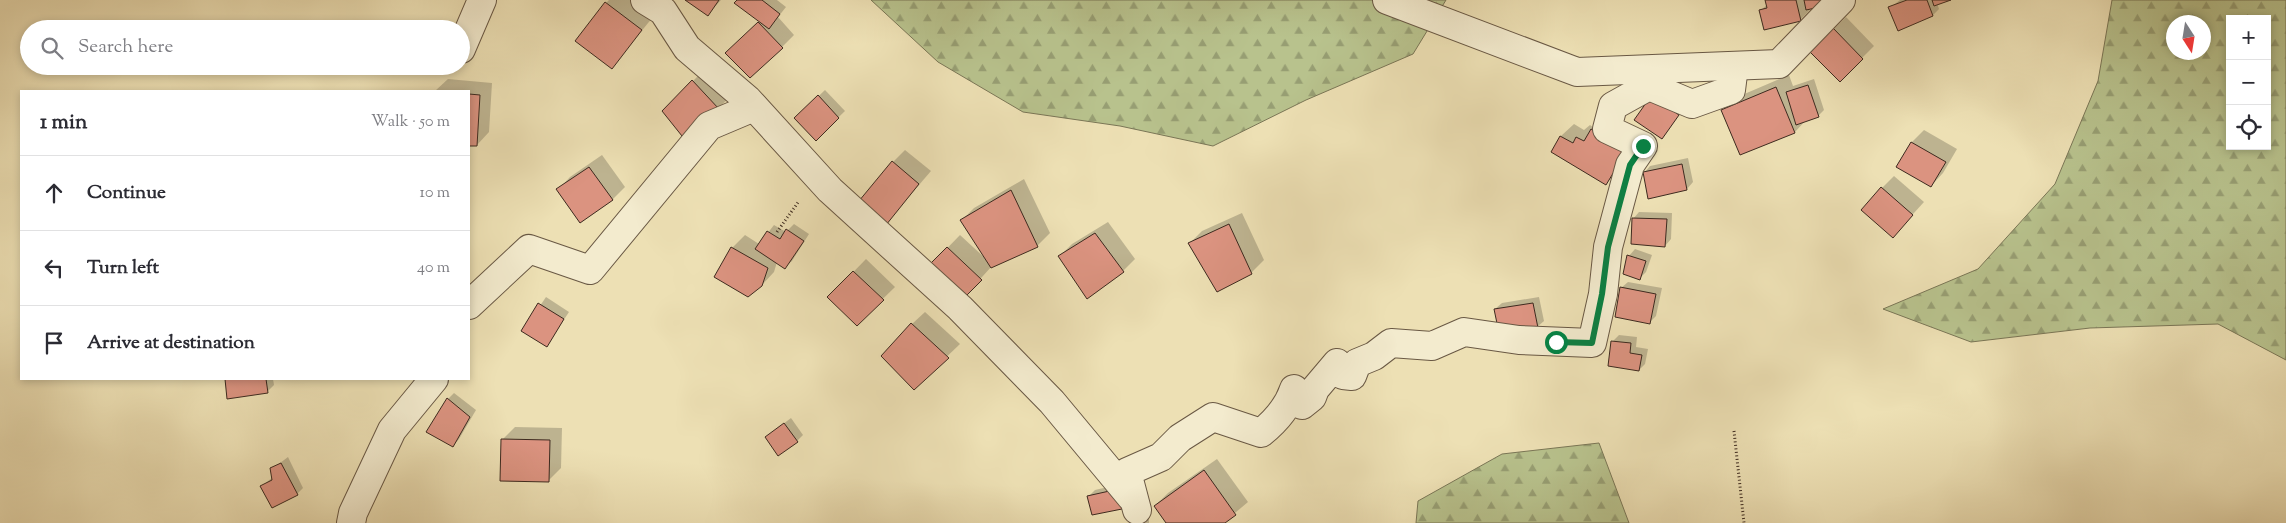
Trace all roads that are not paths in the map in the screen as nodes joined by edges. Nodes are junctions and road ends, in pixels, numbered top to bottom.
1 (482, 0) edge
2 (645, 0) edge
3 (1387, 0) edge
4 (1841, 0) edge
5 (470, 28) edge
6 (1734, 66) junction
7 (754, 107) junction
8 (470, 304) edge
9 (433, 380) edge
10 (1140, 516) edge
11 (351, 523) edge

1 - 5 street
2 - 7 street
3 - 6 street
4 - 6 street
6 - 10 street
7 - 8 street
7 - 10 street
9 - 11 street

